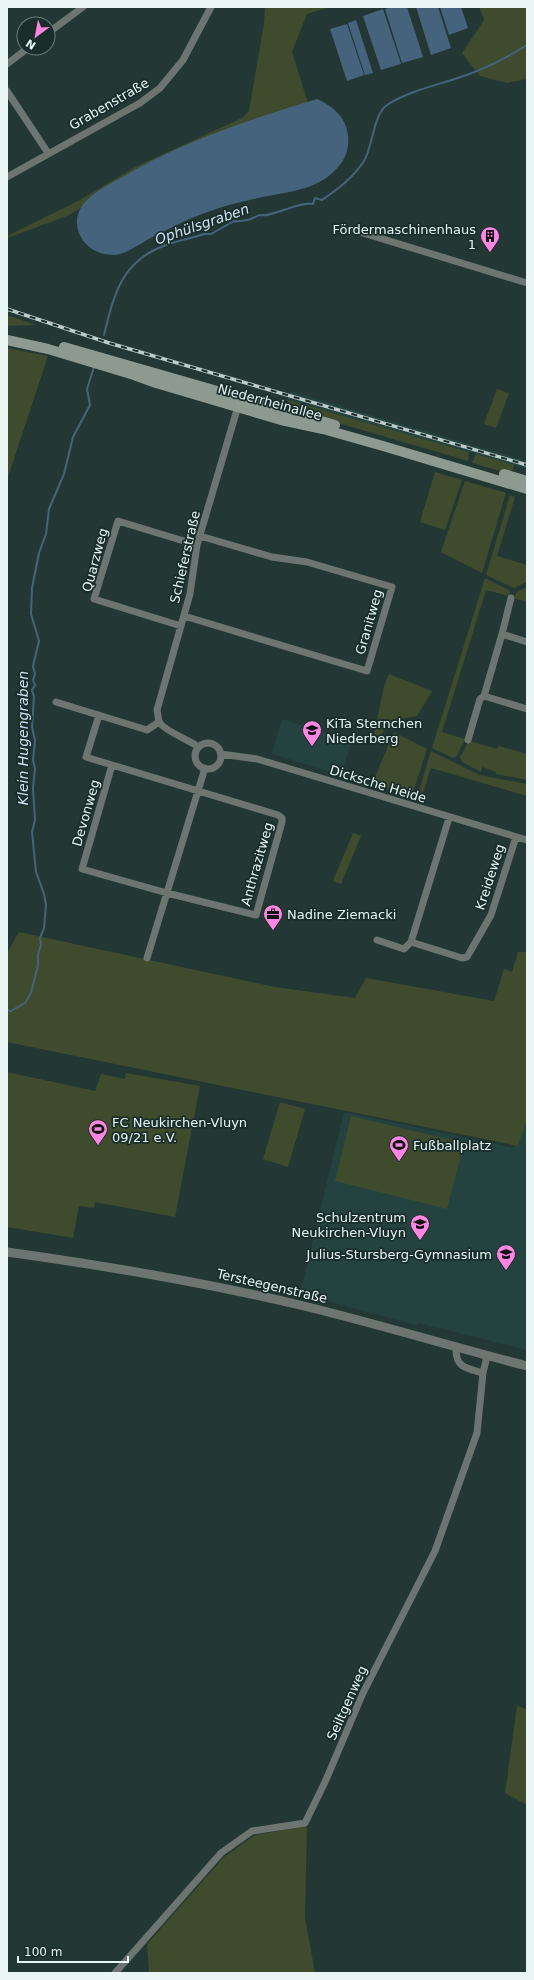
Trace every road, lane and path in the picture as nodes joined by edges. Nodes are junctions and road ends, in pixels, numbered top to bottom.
1 (83, 7) edge
2 (211, 7) edge
3 (56, 27) edge
4 (18, 56) edge
5 (7, 64) edge
6 (7, 91) edge
7 (48, 153) junction
8 (7, 176) edge
9 (350, 229) dead end
10 (527, 283) edge
11 (7, 338) edge
12 (240, 403) junction
13 (527, 481) edge
14 (527, 489) edge
15 (200, 536) junction
16 (197, 545) junction
17 (511, 598) dead end
18 (184, 616) junction
19 (181, 626) junction
20 (502, 634) junction
21 (527, 642) edge
22 (484, 696) junction
23 (56, 702) dead end
24 (527, 709) edge
25 (99, 715) junction
26 (159, 722) junction
27 (468, 740) dead end
28 (199, 747) junction
29 (221, 754) junction
30 (112, 765) junction
31 (205, 768) junction
32 (198, 791) junction
33 (449, 818) junction
34 (516, 837) junction
35 (527, 840) edge
36 (166, 893) junction
37 (377, 940) dead end
38 (411, 942) junction
39 (147, 958) dead end
40 (7, 1252) edge
41 (456, 1347) junction
42 (487, 1356) junction
43 (527, 1366) edge
44 (483, 1373) junction
45 (115, 1973) edge

1 - 3 street
2 - 7 street, Grabenstraße
4 - 5 street
6 - 7 street
7 - 8 street, Grabenstraße
9 - 10 street
11 - 12 main road, Niederrheinallee
12 - 13 main road, Niederrheinallee
12 - 14 main road, Niederrheinallee
12 - 15 street, Schieferstraße
15 - 16 street, Schieferstraße
15 - 18 street, Granitweg
16 - 18 street, Schieferstraße
16 - 19 street, Quarzweg
17 - 20 street
18 - 19 street, Schieferstraße
19 - 26 street, Schieferstraße
20 - 21 street
20 - 22 street
22 - 24 street
22 - 27 street
23 - 25 street
25 - 26 street
25 - 30 street
26 - 28 street
28 - 29 street, Dicksche Heide
28 - 31 street
29 - 31 street
29 - 33 street, Dicksche Heide
30 - 32 street, Devonweg
30 - 36 street, Devonweg
31 - 32 street
32 - 36 street
32 - 36 street, Anthrazitweg
33 - 34 street, Dicksche Heide
33 - 38 street
34 - 35 street, Dicksche Heide
34 - 38 street, Kreideweg
36 - 39 street
37 - 38 street
40 - 41 street, Tersteegenstraße
41 - 42 street, Tersteegenstraße
41 - 44 street
42 - 43 street, Tersteegenstraße
42 - 44 street, Seiltgenweg
44 - 45 street, Seiltgenweg

